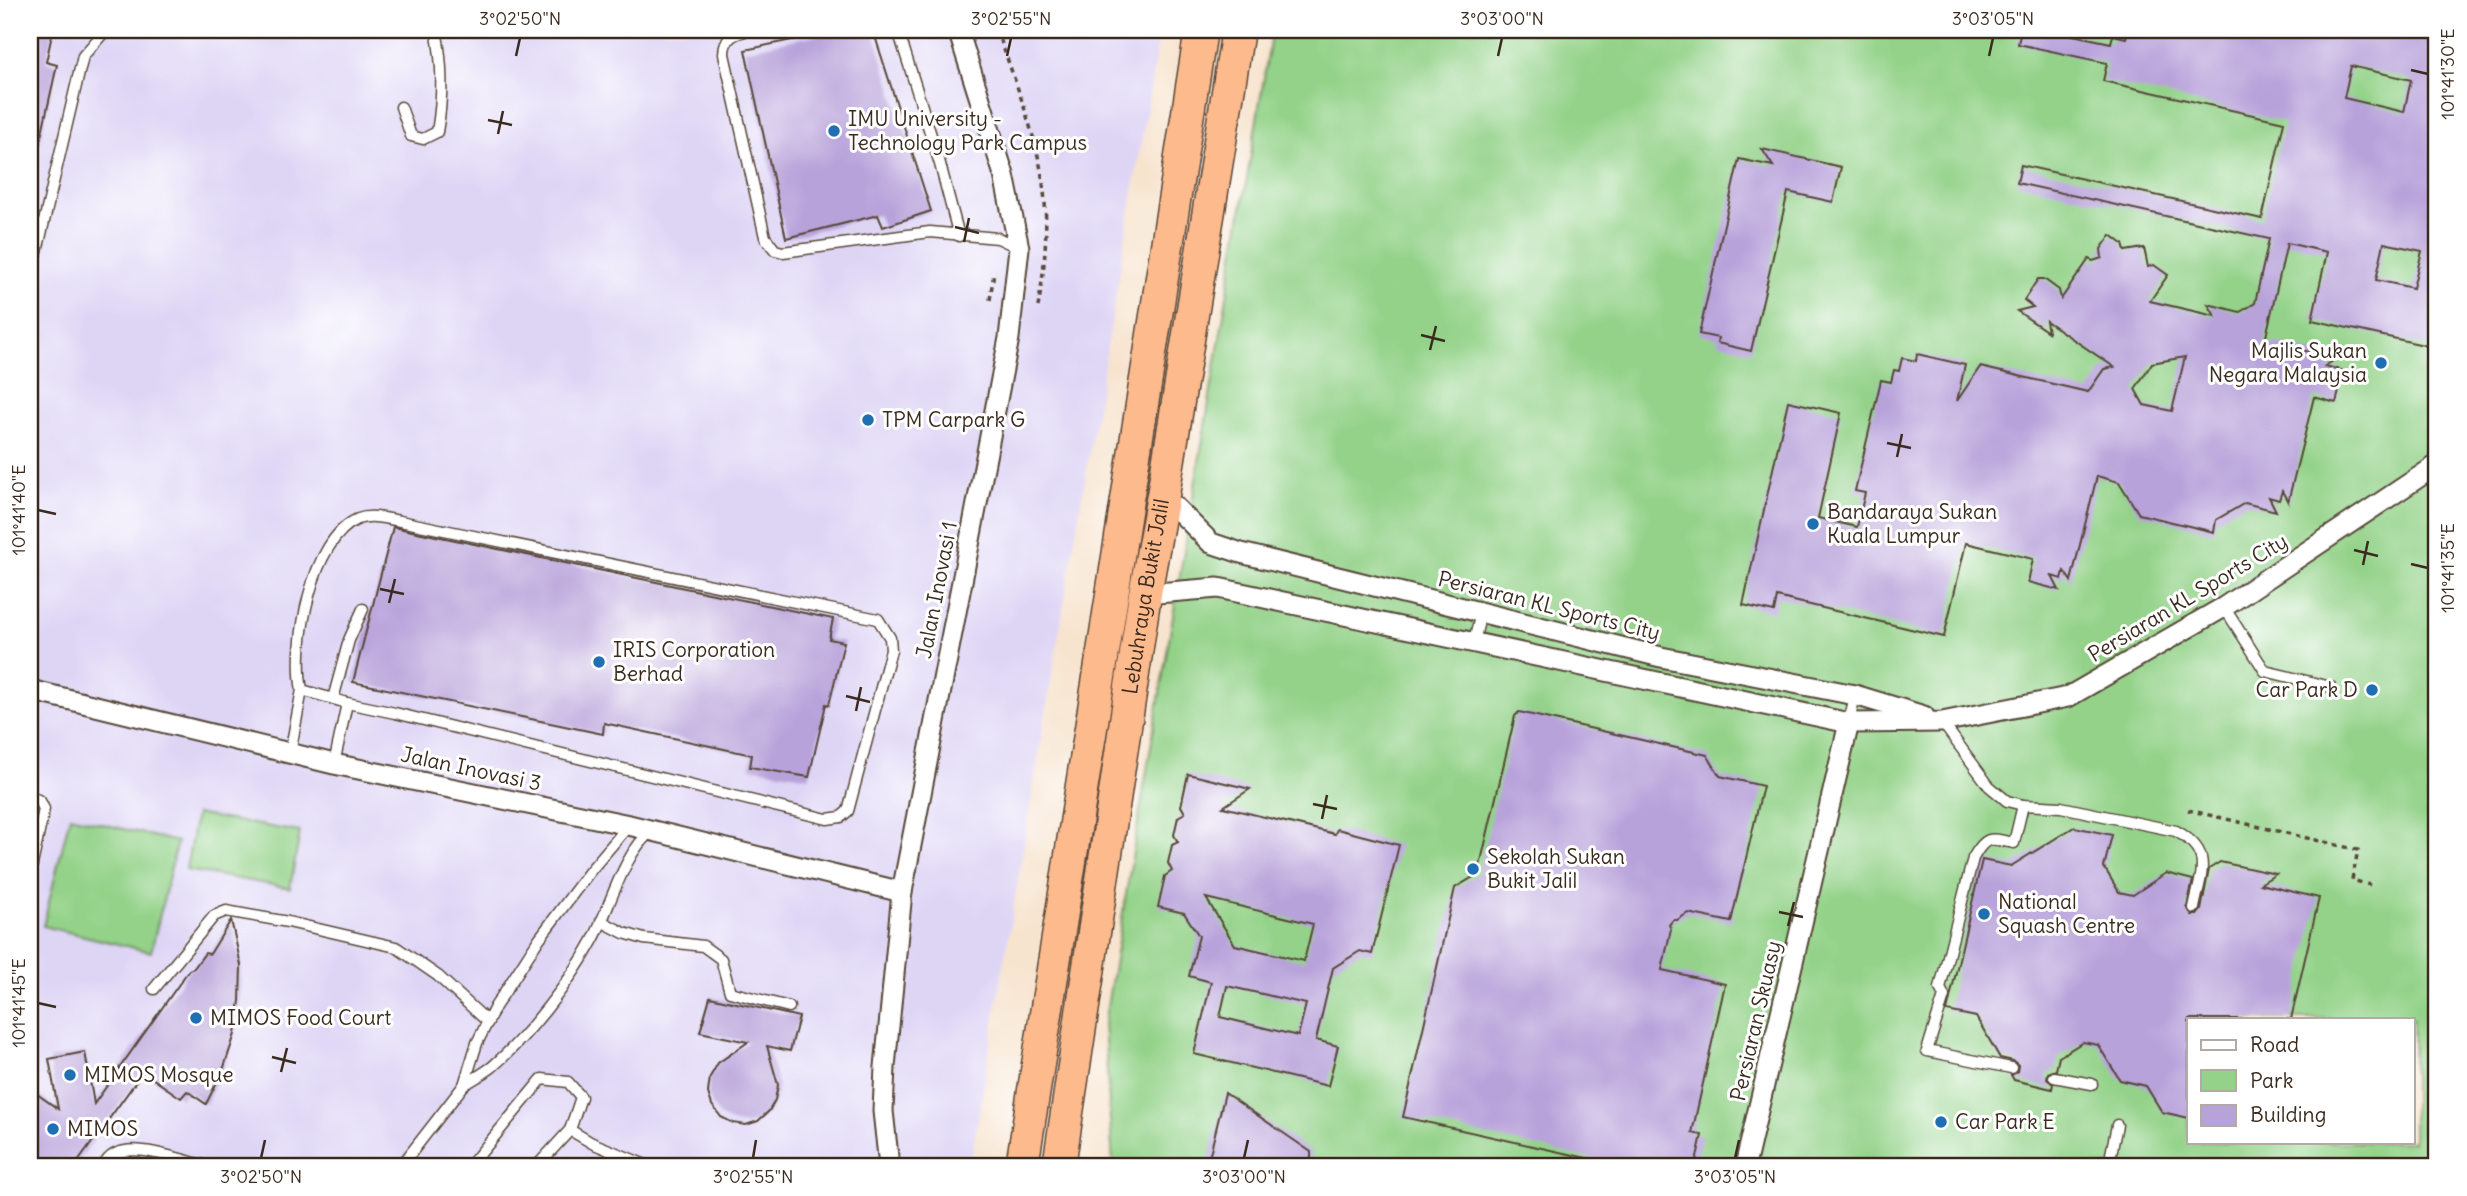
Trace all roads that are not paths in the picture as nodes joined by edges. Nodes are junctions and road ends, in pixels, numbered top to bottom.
1 (106, 30) edge
2 (436, 30) edge
3 (750, 30) edge
4 (898, 30) edge
5 (958, 30) edge
6 (1201, 30) edge
7 (1238, 30) edge
8 (401, 107) dead end
9 (958, 236) junction
10 (1019, 248) junction
11 (30, 281) edge
12 (2437, 465) edge
13 (1164, 495) junction
14 (1145, 594) junction
15 (2224, 607) junction
16 (363, 609) dead end
17 (1481, 612) junction
18 (1474, 642) junction
19 (2331, 687) dead end
20 (302, 690) junction
21 (30, 691) edge
22 (1855, 695) junction
23 (333, 699) junction
24 (347, 703) junction
25 (1942, 722) junction
26 (1849, 723) junction
27 (290, 753) junction
28 (334, 764) junction
29 (30, 796) edge
30 (2023, 804) junction
31 (629, 825) junction
32 (652, 831) junction
33 (30, 874) edge
34 (902, 892) junction
35 (2194, 908) dead end
36 (601, 921) junction
37 (154, 989) dead end
38 (789, 1007) dead end
39 (488, 1022) junction
40 (2011, 1068) dead end
41 (2054, 1077) dead end
42 (2092, 1084) dead end
43 (464, 1085) junction
44 (2117, 1125) dead end
45 (570, 1130) junction
46 (2111, 1154) dead end
47 (1063, 1160) edge
48 (104, 1166) edge
49 (206, 1166) edge
50 (401, 1166) edge
51 (470, 1166) edge
52 (537, 1166) edge
53 (648, 1166) edge
54 (889, 1166) edge
55 (1022, 1166) edge
56 (1745, 1166) edge

1 - 11 lane
2 - 8 lane
3 - 9 lane
4 - 9 lane
5 - 10 street, Jalan Inovasi 1
6 - 55 highway, Lebuhraya Bukit Jalil
7 - 13 highway, Lebuhraya Bukit Jalil
9 - 10 lane
10 - 34 street, Jalan Inovasi 1
12 - 15 street, Persiaran KL Sports City
13 - 14 highway, Lebuhraya Bukit Jalil
13 - 17 street, Persiaran KL Sports City
14 - 18 street, Persiaran KL Sports City
14 - 47 highway, Lebuhraya Bukit Jalil
15 - 19 lane
15 - 25 street, Persiaran KL Sports City
16 - 23 lane
17 - 18 lane
17 - 22 street, Persiaran KL Sports City
18 - 26 street, Persiaran KL Sports City
20 - 23 lane
20 - 24 lane
20 - 27 lane
21 - 27 street, Jalan Inovasi 3
22 - 25 street, Persiaran KL Sports City
22 - 26 lane
23 - 24 lane
24 - 28 lane
25 - 26 street, Persiaran KL Sports City
25 - 30 lane
26 - 56 street, Persiaran Skuasy
27 - 28 street, Jalan Inovasi 3
28 - 31 street, Jalan Inovasi 3
29 - 33 lane
30 - 35 lane
30 - 40 lane
31 - 32 street, Jalan Inovasi 3
31 - 39 lane
32 - 34 street, Jalan Inovasi 3
32 - 36 lane
34 - 54 street, Jalan Inovasi 1
36 - 38 lane
36 - 43 lane
37 - 39 lane
39 - 43 lane
41 - 42 lane
43 - 50 lane
44 - 46 lane
45 - 51 lane
45 - 52 lane
45 - 53 lane
48 - 49 lane

